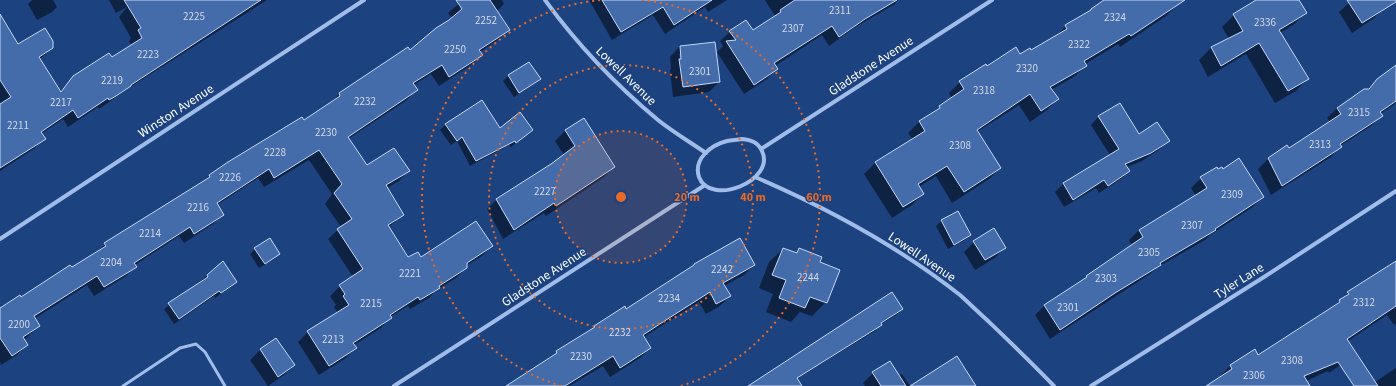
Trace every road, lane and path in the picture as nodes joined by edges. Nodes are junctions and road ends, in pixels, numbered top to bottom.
1 (364, 0) edge
2 (545, 0) edge
3 (992, 0) edge
4 (761, 149) junction
5 (706, 153) junction
6 (755, 177) junction
7 (705, 185) junction
8 (1396, 191) edge
9 (0, 239) edge
10 (123, 386) edge
11 (225, 386) edge
12 (394, 386) edge
13 (1054, 386) edge
14 (1091, 386) edge

1 - 9 street, Winston Avenue
2 - 5 street, Lowell Avenue
3 - 4 street, Gladstone Avenue
4 - 5 street
4 - 6 street
5 - 7 street
6 - 7 street
6 - 13 street, Lowell Avenue
7 - 12 street, Gladstone Avenue
8 - 14 street, Tyler Lane
10 - 11 lane

